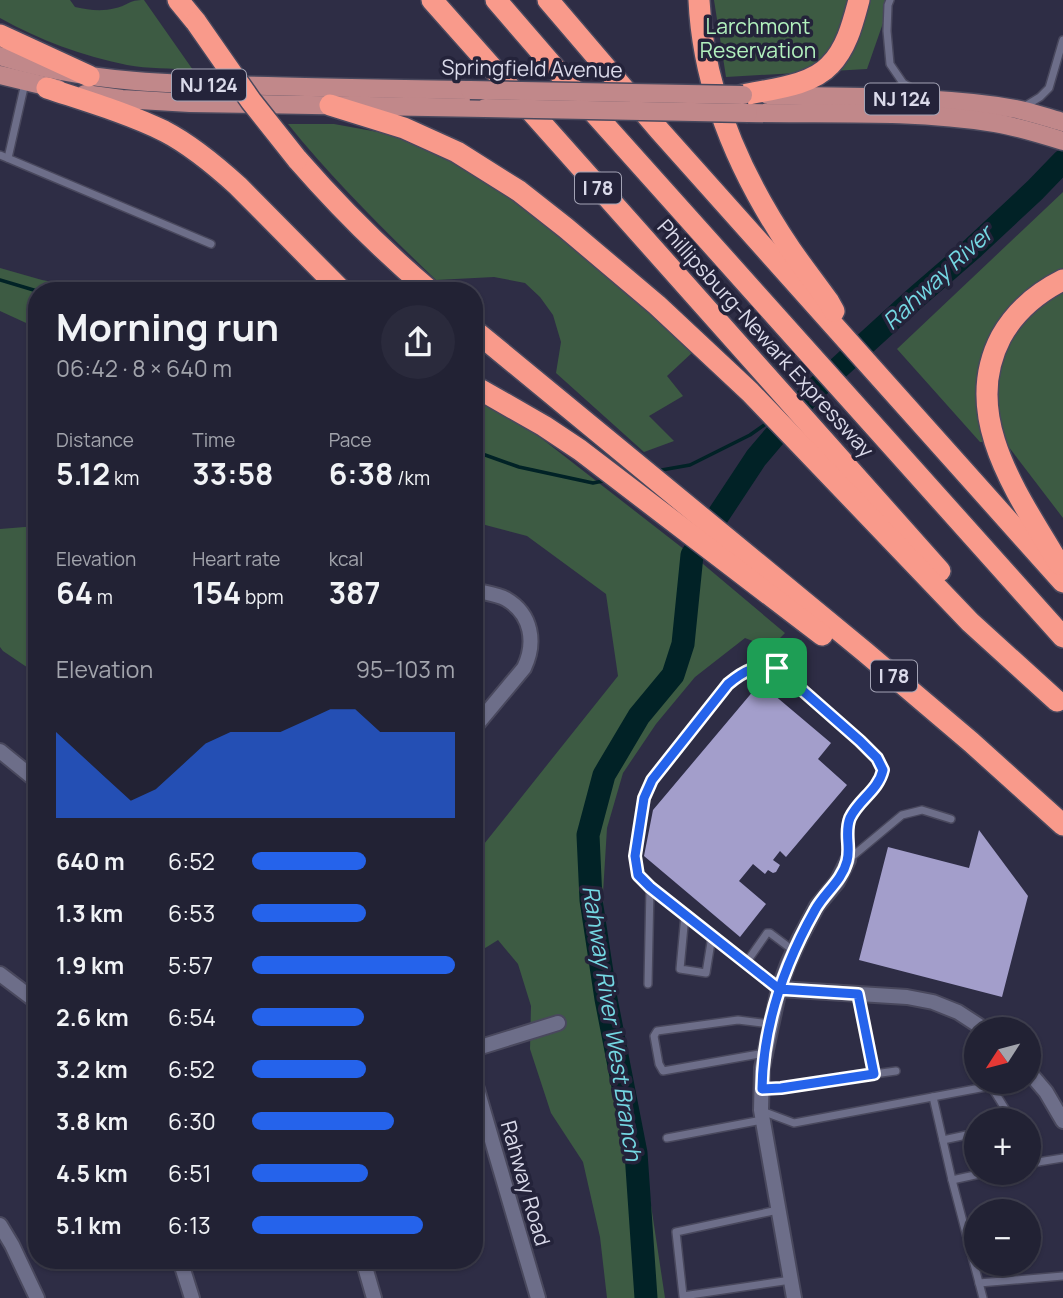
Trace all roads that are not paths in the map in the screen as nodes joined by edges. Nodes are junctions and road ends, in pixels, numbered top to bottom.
1 (180, 0) edge
2 (432, 0) edge
3 (496, 0) edge
4 (548, 0) edge
5 (699, 0) edge
6 (859, 0) edge
7 (890, 0) edge
8 (0, 35) edge
9 (1063, 40) edge
10 (0, 56) edge
11 (0, 75) edge
12 (89, 76) junction
13 (25, 82) junction
14 (47, 88) junction
15 (932, 100) junction
16 (746, 104) junction
17 (330, 105) junction
18 (1019, 110) junction
19 (1061, 122) edge
20 (1063, 141) edge
21 (4, 156) edge
22 (211, 244) dead end
23 (1063, 280) edge
24 (333, 282) edge
25 (420, 282) edge
26 (832, 318) junction
27 (483, 337) edge
28 (483, 391) edge
29 (804, 433) junction
30 (716, 541) junction
31 (1063, 572) edge
32 (1063, 582) edge
33 (483, 592) edge
34 (1063, 638) edge
35 (1060, 705) edge
36 (483, 717) edge
37 (0, 751) edge
38 (28, 774) edge
39 (951, 819) dead end
40 (1063, 825) edge
41 (848, 860) junction
42 (650, 887) junction
43 (685, 915) junction
44 (712, 936) junction
45 (794, 951) junction
46 (746, 963) junction
47 (0, 974) edge
48 (648, 984) dead end
49 (779, 989) junction
50 (858, 994) junction
51 (28, 995) edge
52 (966, 1017) edge
53 (558, 1023) dead end
54 (771, 1024) junction
55 (483, 1046) edge
56 (765, 1054) junction
57 (896, 1070) dead end
58 (874, 1074) junction
59 (1041, 1086) edge
60 (762, 1089) junction
61 (933, 1097) junction
62 (1005, 1108) edge
63 (483, 1110) edge
64 (762, 1115) junction
65 (1062, 1117) edge
66 (964, 1136) edge
67 (667, 1138) dead end
68 (943, 1140) junction
69 (1063, 1158) edge
70 (1041, 1162) edge
71 (964, 1177) edge
72 (952, 1180) junction
73 (778, 1210) junction
74 (0, 1225) edge
75 (183, 1269) edge
76 (366, 1269) edge
77 (1063, 1276) edge
78 (791, 1280) junction
79 (979, 1283) junction
80 (33, 1295) edge
81 (192, 1298) edge
82 (374, 1298) edge
83 (538, 1298) edge
84 (794, 1298) edge
85 (983, 1298) edge

1 - 25 highway, bridge
2 - 29 highway, Phillipsburg-Newark Expressway / I 78
3 - 34 highway, Phillipsburg-Newark Expressway / I 78
4 - 26 highway
5 - 26 highway
6 - 16 highway
7 - 15 lane
8 - 12 highway
9 - 18 lane
10 - 12 main road, Springfield Avenue / NJ 124
11 - 13 main road, Springfield Avenue / NJ 124
12 - 16 main road, Springfield Avenue / NJ 124, bridge
13 - 14 main road, Springfield Avenue / NJ 124
13 - 21 lane
14 - 17 main road, Springfield Avenue / NJ 124
14 - 24 highway
15 - 16 main road, Springfield Avenue / NJ 124
15 - 18 main road, Springfield Avenue / NJ 124
16 - 17 main road, Springfield Avenue / NJ 124, bridge
16 - 20 main road, Springfield Avenue / NJ 124
17 - 29 highway
18 - 19 main road, Springfield Avenue / NJ 124
21 - 22 lane
23 - 31 highway
26 - 32 highway
27 - 30 highway
28 - 30 highway
29 - 35 highway
30 - 40 highway, I 78
33 - 36 street
37 - 38 street
39 - 41 lane
41 - 42 lane
41 - 45 street
42 - 43 lane
42 - 48 lane
43 - 44 lane
43 - 44 lane
44 - 46 lane
45 - 46 lane
45 - 49 street
46 - 49 lane
47 - 51 street
49 - 50 street
49 - 54 street
50 - 52 street
50 - 58 lane
53 - 55 street
54 - 56 street
54 - 56 lane
56 - 60 street
57 - 58 lane
58 - 60 lane
59 - 65 street
60 - 64 street
61 - 62 lane
61 - 64 lane
61 - 68 lane
63 - 83 street, Rahway Road
64 - 67 lane
64 - 73 street
66 - 68 lane
68 - 72 lane
69 - 70 lane
71 - 72 lane
72 - 79 lane
73 - 78 street
73 - 78 lane
74 - 80 street
75 - 81 street
76 - 82 street
77 - 79 lane
78 - 84 street
79 - 85 lane

